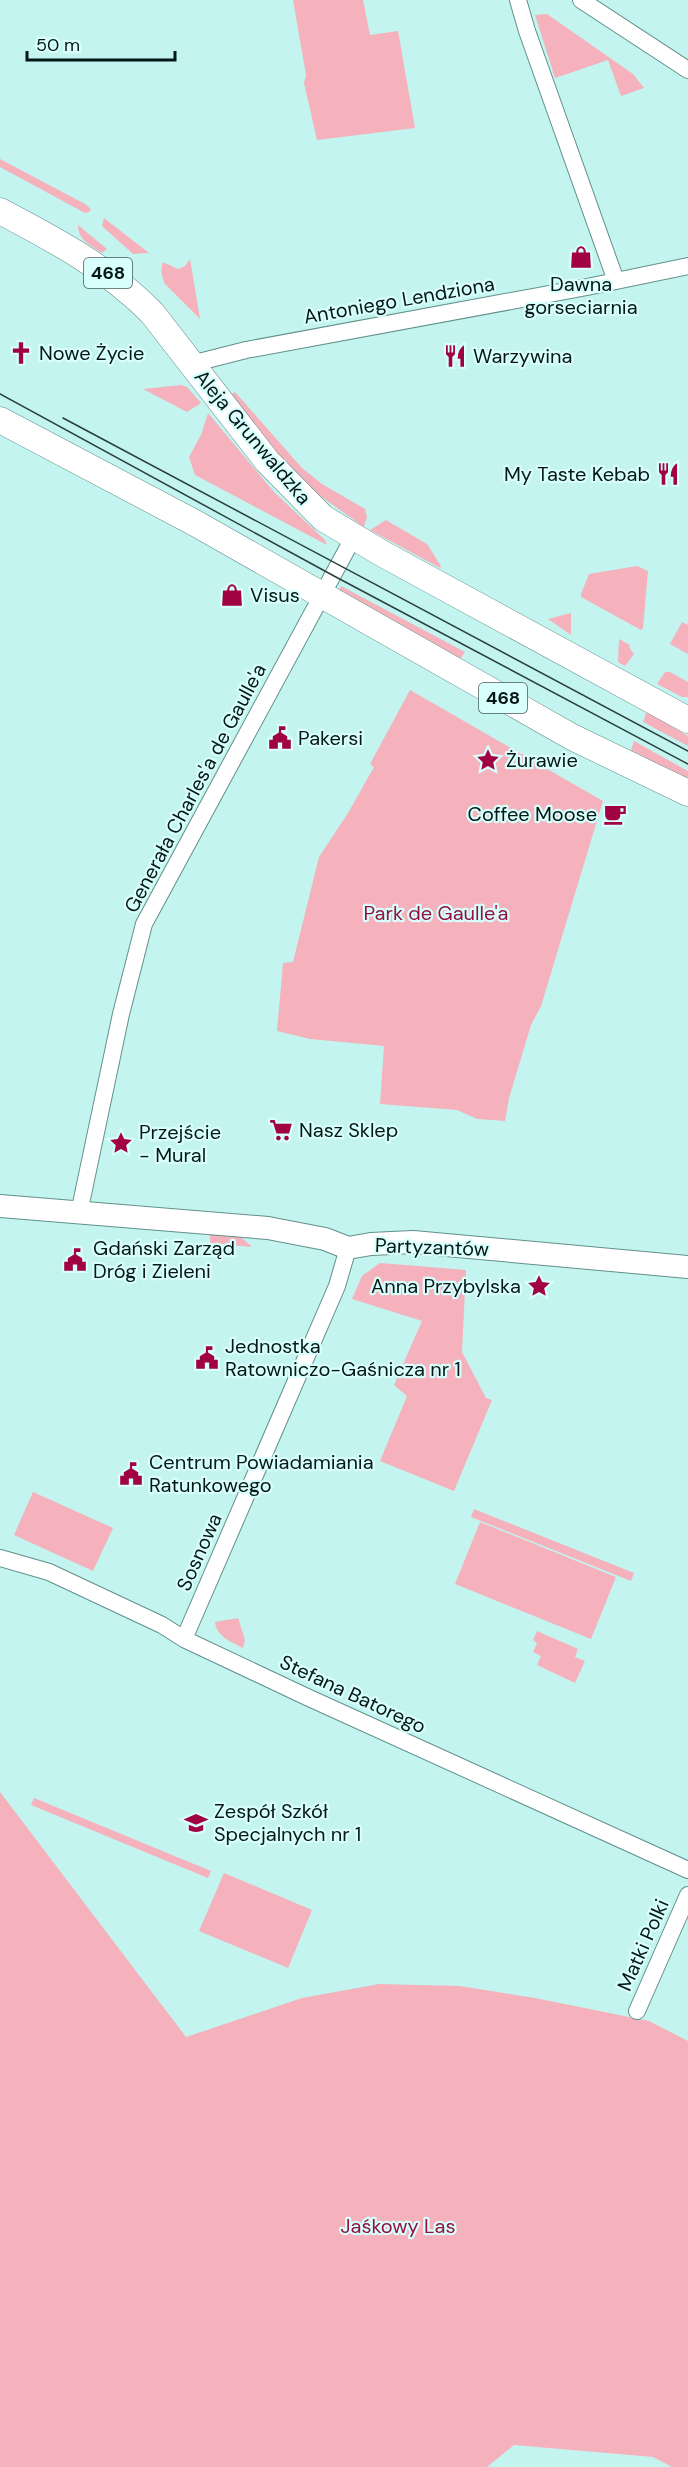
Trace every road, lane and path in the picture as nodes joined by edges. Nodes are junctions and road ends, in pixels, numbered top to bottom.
1 (518, 0) edge
2 (581, 0) edge
3 (688, 70) edge
4 (0, 211) edge
5 (688, 266) edge
6 (616, 281) junction
7 (191, 364) junction
8 (0, 420) edge
9 (353, 538) junction
10 (322, 597) junction
11 (688, 720) edge
12 (688, 793) edge
13 (0, 1206) edge
14 (79, 1213) junction
15 (348, 1248) junction
16 (688, 1267) edge
17 (0, 1558) edge
18 (184, 1639) junction
19 (688, 1870) edge
20 (688, 1895) edge
21 (637, 2012) dead end

1 - 6 street
2 - 3 street
4 - 7 main road, Aleja Grunwaldzka / 468
5 - 6 street, Antoniego Lendziona
6 - 7 street, Antoniego Lendziona
7 - 9 main road, Aleja Grunwaldzka / 468
8 - 10 main road, 468
9 - 10 street, Generała Charles'a de Gaulle'a
9 - 11 main road, Aleja Grunwaldzka / 468
10 - 12 main road, 468
10 - 14 street, Generała Charles'a de Gaulle'a
13 - 14 street, Partyzantów
14 - 15 street, Partyzantów
15 - 16 street, Partyzantów
15 - 18 street, Sosnowa
17 - 18 street, Stefana Batorego
18 - 19 street, Stefana Batorego
20 - 21 street, Matki Polki

